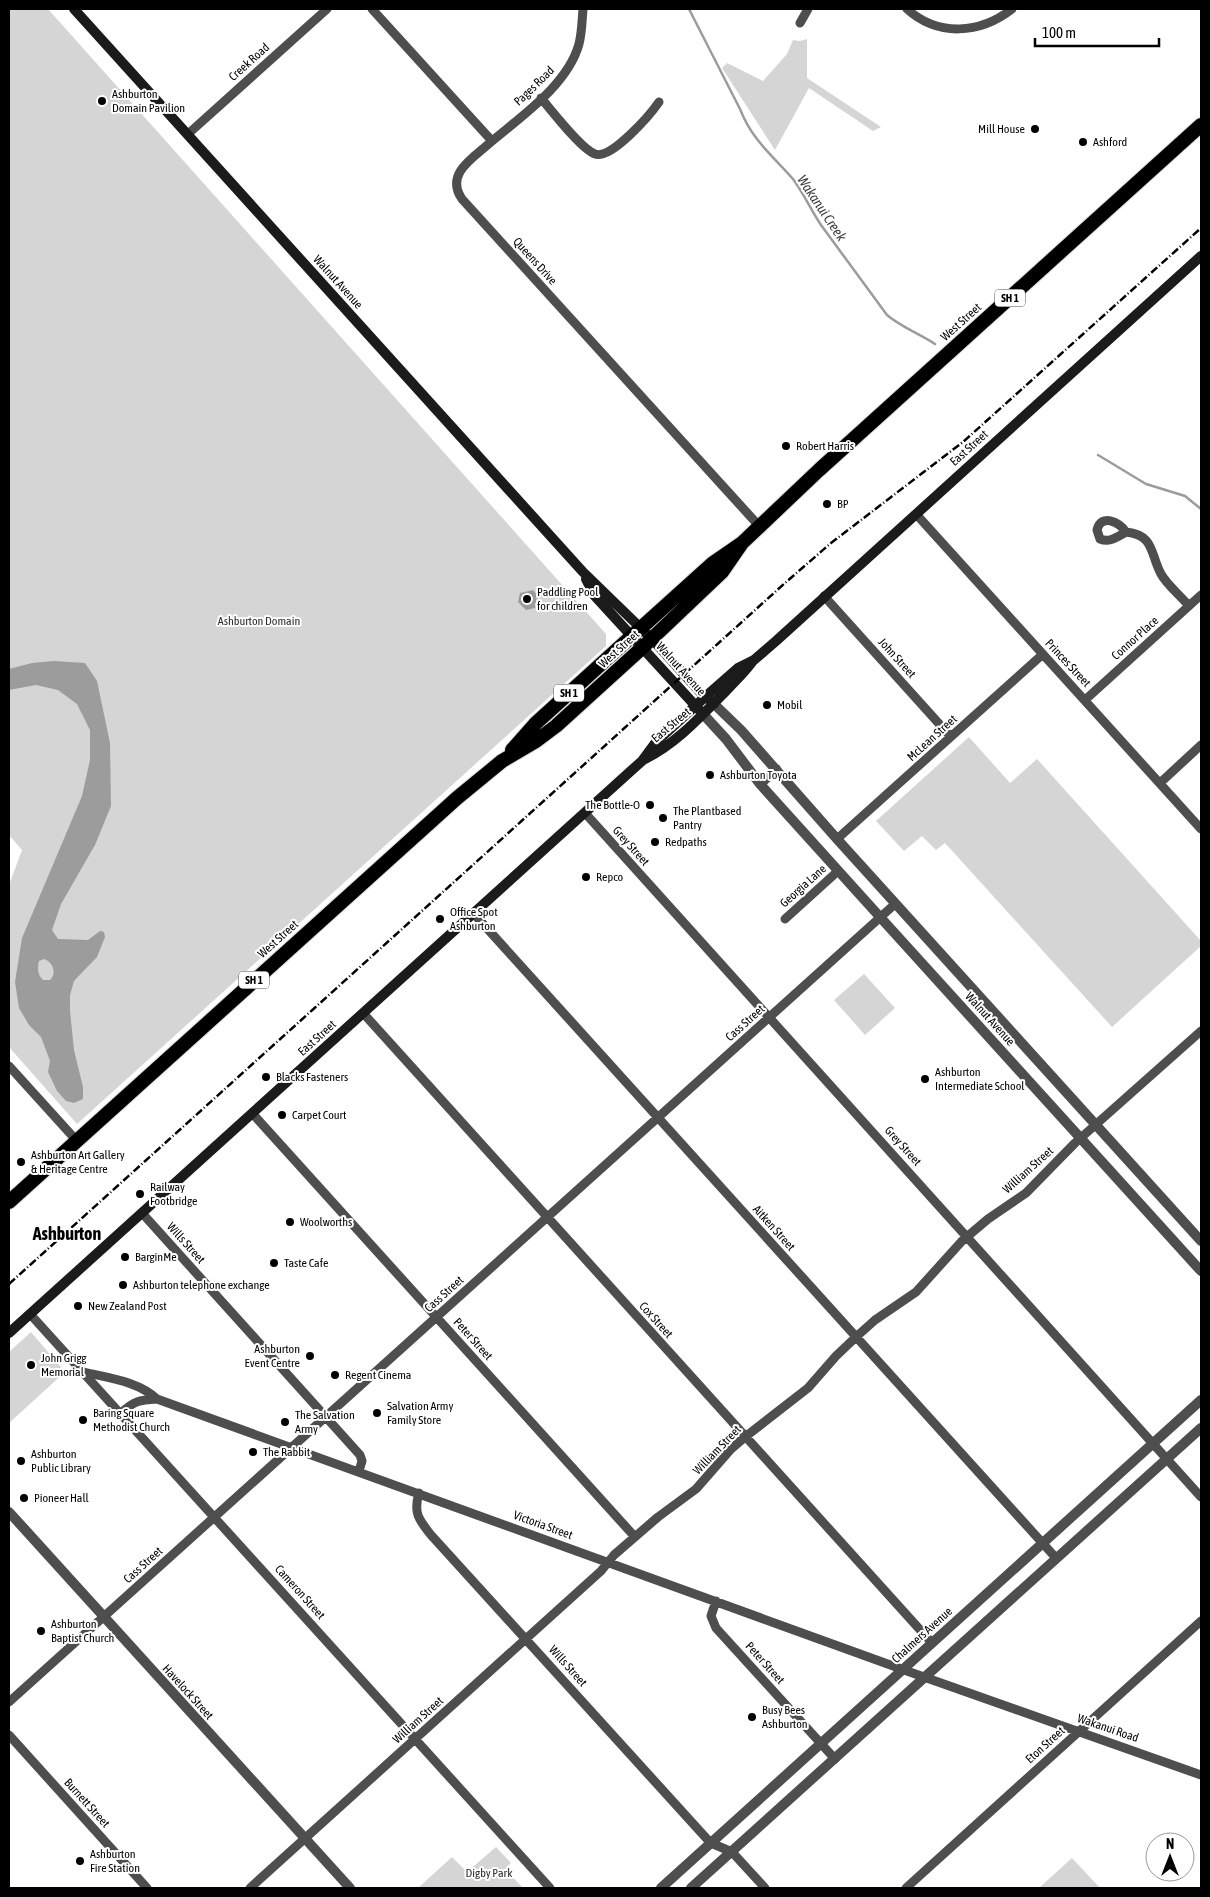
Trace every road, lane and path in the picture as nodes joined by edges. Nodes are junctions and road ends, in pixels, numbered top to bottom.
1 (74, 9) edge
2 (327, 9) edge
3 (372, 9) edge
4 (583, 9) edge
5 (808, 9) edge
6 (907, 9) edge
7 (1012, 9) edge
8 (800, 23) dead end
9 (541, 98) junction
10 (659, 102) dead end
11 (1201, 124) edge
12 (188, 134) junction
13 (492, 141) junction
14 (1201, 256) edge
15 (916, 514) junction
16 (760, 527) junction
17 (1126, 532) dead end
18 (742, 543) junction
19 (1201, 595) edge
20 (824, 596) junction
21 (1190, 606) junction
22 (636, 632) junction
23 (648, 643) junction
24 (1043, 654) junction
25 (754, 660) junction
26 (705, 697) junction
27 (1086, 700) junction
28 (714, 704) junction
29 (697, 705) junction
30 (703, 714) junction
31 (951, 737) junction
32 (1201, 745) edge
33 (642, 761) junction
34 (502, 762) junction
35 (776, 769) junction
36 (1160, 782) junction
37 (760, 784) junction
38 (585, 813) junction
39 (1201, 829) edge
40 (837, 840) junction
41 (838, 871) junction
42 (895, 904) junction
43 (474, 914) junction
44 (880, 918) junction
45 (785, 919) dead end
46 (363, 1014) junction
47 (769, 1017) junction
48 (1201, 1031) edge
49 (9, 1066) edge
50 (252, 1114) junction
51 (658, 1117) junction
52 (1097, 1124) junction
53 (1081, 1138) junction
54 (76, 1140) junction
55 (9, 1202) edge
56 (142, 1213) junction
57 (547, 1218) junction
58 (967, 1236) junction
59 (1201, 1240) edge
60 (1201, 1271) edge
61 (30, 1314) junction
62 (436, 1318) junction
63 (9, 1333) edge
64 (856, 1336) junction
65 (84, 1372) junction
66 (128, 1384) junction
67 (157, 1399) junction
68 (1201, 1400) edge
69 (133, 1403) junction
70 (121, 1413) junction
71 (326, 1417) junction
72 (1201, 1428) edge
73 (745, 1437) junction
74 (1154, 1443) junction
75 (292, 1448) junction
76 (1168, 1459) junction
77 (359, 1471) junction
78 (419, 1493) junction
79 (1201, 1496) edge
80 (9, 1512) edge
81 (215, 1517) junction
82 (635, 1537) junction
83 (1042, 1543) junction
84 (1056, 1558) junction
85 (609, 1562) junction
86 (716, 1601) junction
87 (104, 1616) junction
88 (1201, 1621) edge
89 (526, 1639) junction
90 (932, 1643) junction
91 (903, 1669) junction
92 (923, 1676) junction
93 (9, 1702) edge
94 (1079, 1732) junction
95 (9, 1735) edge
96 (416, 1739) junction
97 (821, 1743) junction
98 (835, 1759) junction
99 (1201, 1775) edge
100 (305, 1839) junction
101 (715, 1844) junction
102 (732, 1852) junction
103 (147, 1888) edge
104 (250, 1888) edge
105 (350, 1888) edge
106 (550, 1888) edge
107 (660, 1888) edge
108 (691, 1888) edge
109 (765, 1888) edge
110 (906, 1888) edge

1 - 12 main road, Walnut Avenue
2 - 12 street, Creek Road
3 - 13 street
4 - 9 street, Pages Road
5 - 8 street
6 - 7 street
9 - 10 street
9 - 13 street, Pages Road
11 - 16 highway, West Street / SH 1
12 - 22 main road, Walnut Avenue
13 - 16 street, Queens Drive
14 - 15 main road, East Street
15 - 20 main road, East Street
15 - 24 street, Princes Street
16 - 18 highway, West Street / SH 1
17 - 21 street
18 - 22 highway, West Street / SH 1
18 - 23 highway, West Street / SH 1
19 - 21 street, Connor Place
20 - 25 main road, East Street
20 - 31 street, John Street
21 - 27 street, Connor Place
22 - 23 main road, Walnut Avenue
22 - 34 highway, West Street / SH 1
23 - 26 main road, Walnut Avenue
23 - 29 main road, Walnut Avenue
23 - 34 highway, West Street / SH 1
24 - 27 street, Princes Street
24 - 31 street, McLean Street
25 - 26 main road, East Street
25 - 28 main road, East Street
26 - 28 main road, Walnut Avenue
26 - 29 main road, East Street
27 - 36 street, Princes Street
28 - 30 main road, East Street
28 - 35 street, Walnut Avenue
29 - 30 main road, Walnut Avenue
29 - 33 main road, East Street
30 - 33 main road, East Street
30 - 37 street, Walnut Avenue
31 - 40 street, McLean Street
32 - 36 street
33 - 38 main road, East Street
34 - 54 highway, West Street / SH 1
35 - 37 street
35 - 40 street, Walnut Avenue
36 - 39 street, Princes Street
37 - 41 street, Walnut Avenue
38 - 43 main road, East Street
38 - 47 street, Grey Street
40 - 42 street, Walnut Avenue
41 - 44 street, Walnut Avenue
41 - 45 street, Georgia Lane
42 - 44 street, Cass Street
42 - 52 street, Walnut Avenue
43 - 46 main road, East Street
43 - 51 street, Aitken Street
44 - 47 street, Cass Street
44 - 53 street, Walnut Avenue
46 - 50 main road, East Street
46 - 57 street, Cox Street
47 - 51 street, Cass Street
47 - 58 street, Grey Street
48 - 52 street, William Street
49 - 54 street
50 - 56 main road, East Street
50 - 62 street, Peter Street
51 - 57 street, Cass Street
51 - 64 street, Aitken Street
52 - 53 street, William Street
52 - 59 street, Walnut Avenue
53 - 58 street, William Street
53 - 60 street, Walnut Avenue
54 - 55 highway, West Street / SH 1
56 - 61 main road, East Street
56 - 71 street, Wills Street
57 - 62 street, Cass Street
57 - 73 street, Cox Street
58 - 64 street, William Street
58 - 74 street, Grey Street
61 - 63 main road, East Street
61 - 65 street, Cameron Street
62 - 71 street, Cass Street
62 - 82 street, Peter Street
64 - 73 street, William Street
64 - 83 street, Aitken Street
65 - 66 street, Victoria Street
65 - 70 street, Cameron Street
66 - 67 street, Victoria Street
66 - 69 street
67 - 69 street, Victoria Street
67 - 75 street, Victoria Street
68 - 74 street, Chalmers Avenue
69 - 70 street
70 - 81 street, Cameron Street
71 - 75 street, Cass Street
71 - 77 street, Wills Street
72 - 76 street
73 - 82 street, William Street
73 - 90 street, Cox Street
74 - 76 street, Grey Street
74 - 83 street, Chalmers Avenue
75 - 77 street, Victoria Street
75 - 81 street, Cass Street
76 - 79 street, Grey Street
76 - 84 street
77 - 78 street, Victoria Street
78 - 85 street, Victoria Street
78 - 89 street, Wills Street
80 - 87 street, Havelock Street
81 - 87 street, Cass Street
81 - 96 street, Cameron Street
82 - 85 street, William Street
83 - 84 street, Aitken Street
83 - 90 street, Chalmers Avenue
84 - 92 street
85 - 86 street, Victoria Street
85 - 89 street, William Street
86 - 91 street, Victoria Street
86 - 97 street, Peter Street
87 - 93 street, Cass Street
87 - 100 street, Havelock Street
88 - 94 street, Eton Street
89 - 96 street, William Street
89 - 101 street, Wills Street
90 - 91 street, Chalmers Avenue
91 - 92 street, Victoria Street
91 - 97 street, Chalmers Avenue
92 - 94 street, Wakanui Road
92 - 98 street
94 - 99 street, Wakanui Road
94 - 110 street, Eton Street
95 - 103 street, Burnett Street
96 - 100 street, William Street
96 - 106 street, Cameron Street
97 - 98 street, Peter Street
97 - 101 street, Chalmers Avenue
98 - 102 street
100 - 104 street, William Street
100 - 105 street, Havelock Street
101 - 102 street
101 - 107 street, Chalmers Avenue
102 - 108 street
102 - 109 street

